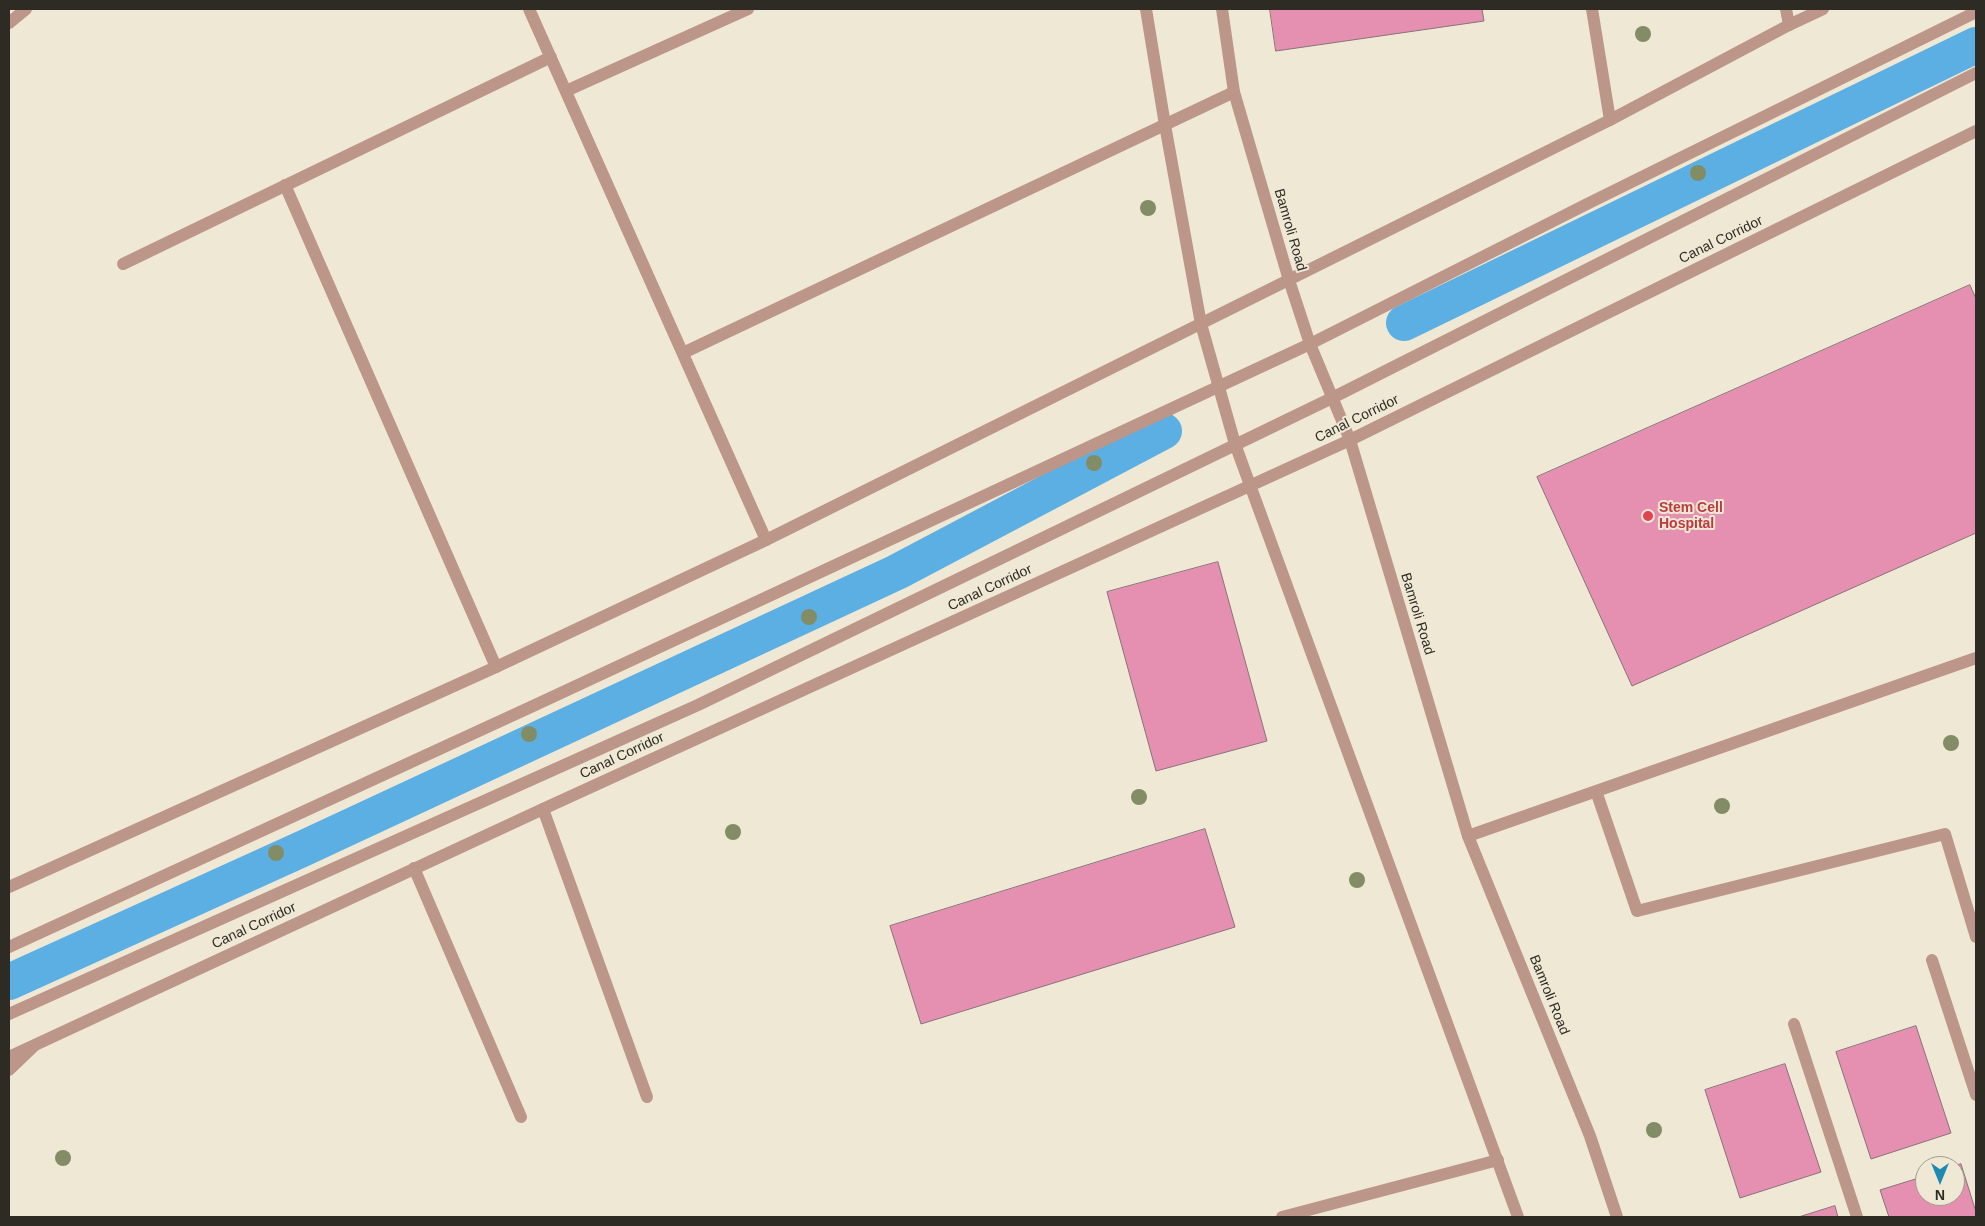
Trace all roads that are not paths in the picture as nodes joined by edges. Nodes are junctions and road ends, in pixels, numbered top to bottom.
1 (26, 9) edge
2 (529, 9) edge
3 (748, 9) edge
4 (1146, 9) edge
5 (1222, 9) edge
6 (1592, 9) edge
7 (1786, 9) edge
8 (1823, 9) edge
9 (1976, 12) edge
10 (9, 23) edge
11 (1789, 25) junction
12 (551, 57) junction
13 (1976, 73) edge
14 (566, 91) junction
15 (1234, 92) junction
16 (1610, 120) junction
17 (1165, 125) junction
18 (1976, 131) edge
19 (285, 185) junction
20 (123, 264) dead end
21 (1289, 280) junction
22 (1201, 324) junction
23 (1310, 344) junction
24 (683, 353) junction
25 (1218, 387) junction
26 (1332, 398) junction
27 (1350, 440) junction
28 (1236, 444) junction
29 (1251, 485) junction
30 (766, 540) junction
31 (1976, 658) edge
32 (496, 667) junction
33 (1596, 791) junction
34 (543, 809) junction
35 (1468, 836) junction
36 (414, 868) junction
37 (9, 887) edge
38 (1976, 937) edge
39 (9, 947) edge
40 (1932, 960) dead end
41 (9, 1014) edge
42 (1794, 1024) dead end
43 (35, 1045) junction
44 (9, 1057) edge
45 (9, 1070) edge
46 (1976, 1095) edge
47 (647, 1097) dead end
48 (520, 1117) dead end
49 (1498, 1160) junction
50 (1282, 1217) edge
51 (1518, 1217) edge
52 (1617, 1217) edge
53 (1857, 1217) edge

1 - 10 street
2 - 12 street
3 - 14 street
4 - 17 street
5 - 15 street, Bamroli Road
6 - 16 street
7 - 11 street
8 - 11 street
9 - 23 street
11 - 16 street
12 - 14 street
12 - 19 street
13 - 26 street
14 - 24 street
15 - 17 street
15 - 21 street, Bamroli Road
16 - 21 street
17 - 22 street
17 - 24 street
18 - 27 street, Canal Corridor
19 - 20 street
19 - 32 street
21 - 22 street
21 - 23 street, Bamroli Road
22 - 25 street
22 - 30 street
23 - 25 street
23 - 26 street, Bamroli Road
24 - 30 street
25 - 28 street
25 - 39 street
26 - 27 street, Bamroli Road
26 - 28 street
27 - 29 street, Canal Corridor
27 - 35 street, Bamroli Road
28 - 29 street
28 - 41 street
29 - 34 street, Canal Corridor
29 - 49 street
30 - 32 street
31 - 33 street
32 - 37 street
33 - 35 street
33 - 38 street
34 - 36 street, Canal Corridor
34 - 47 street
35 - 52 street, Bamroli Road
36 - 43 street, Canal Corridor
36 - 48 street
40 - 46 street
42 - 53 street
43 - 44 street, Canal Corridor
43 - 45 street
49 - 50 street
49 - 51 street

